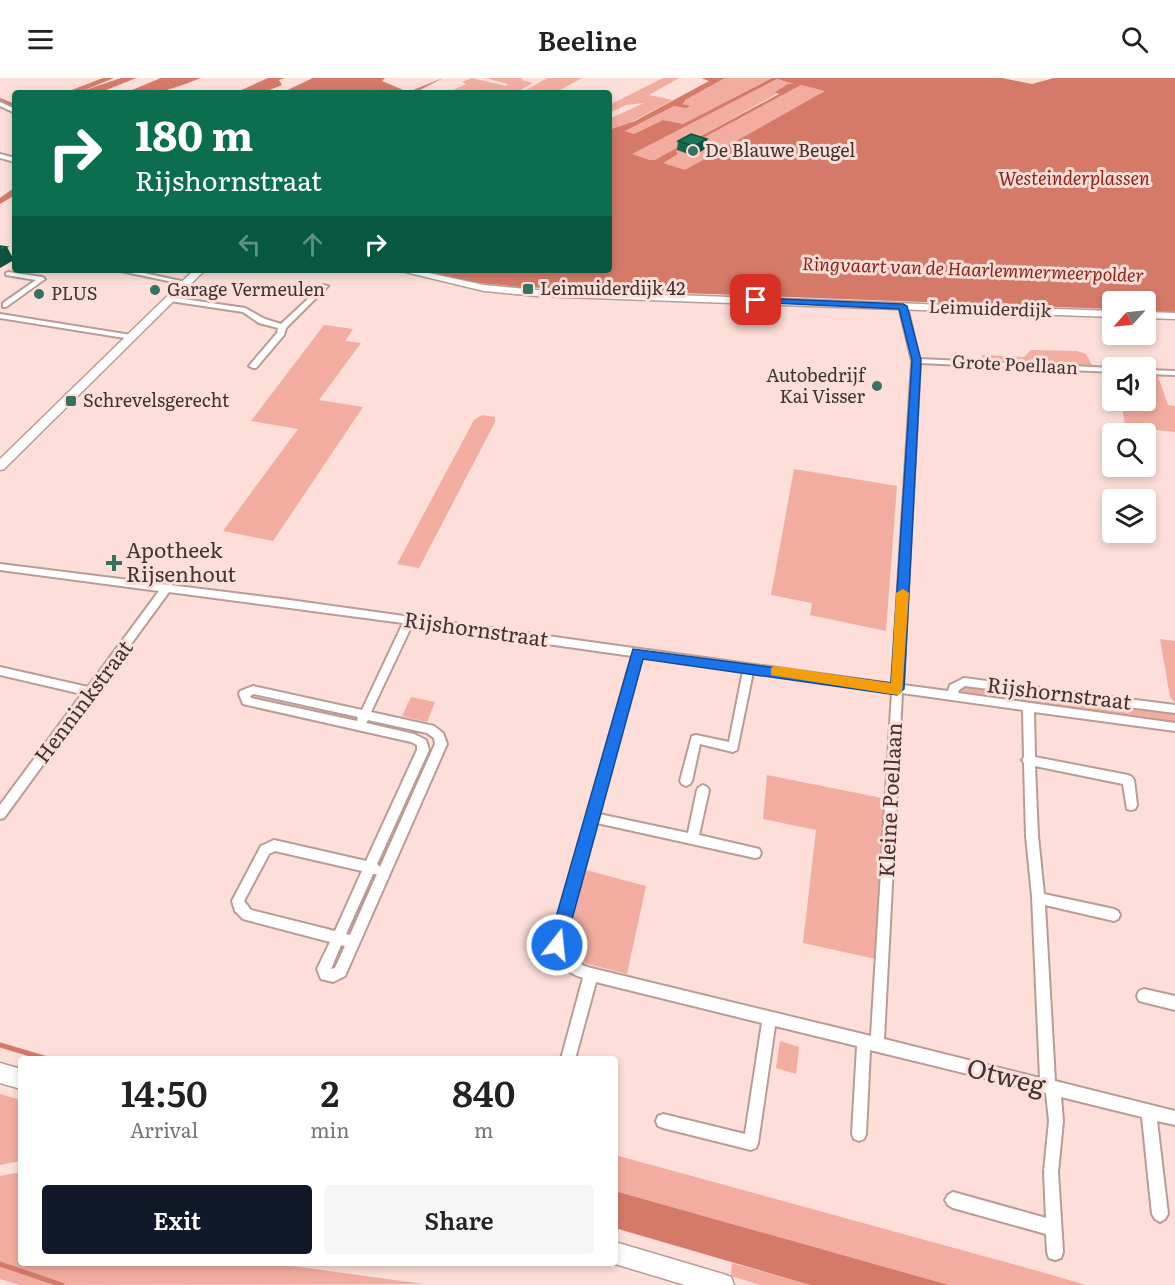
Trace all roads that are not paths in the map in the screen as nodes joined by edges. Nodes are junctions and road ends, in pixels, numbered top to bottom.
1 (12, 271) edge
2 (135, 273) edge
3 (197, 273) edge
4 (416, 273) edge
5 (8, 274) junction
6 (0, 280) edge
7 (187, 283) junction
8 (325, 286) dead end
9 (170, 299) junction
10 (3, 303) edge
11 (903, 306) junction
12 (1102, 314) edge
13 (0, 315) edge
14 (1156, 315) edge
15 (1175, 316) edge
16 (282, 327) junction
17 (131, 337) junction
18 (916, 360) junction
19 (253, 366) dead end
20 (1102, 369) edge
21 (1156, 372) edge
22 (1175, 373) edge
23 (0, 466) edge
24 (2, 570) edge
25 (166, 589) junction
26 (410, 621) junction
27 (638, 653) junction
28 (749, 668) junction
29 (0, 671) edge
30 (897, 689) junction
31 (91, 692) junction
32 (952, 697) junction
33 (1028, 707) junction
34 (1175, 709) edge
35 (362, 720) junction
36 (1175, 727) edge
37 (439, 736) junction
38 (422, 743) junction
39 (1029, 760) junction
40 (686, 781) dead end
41 (702, 789) dead end
42 (1131, 805) dead end
43 (0, 814) edge
44 (592, 817) junction
45 (692, 840) junction
46 (755, 853) dead end
47 (370, 868) junction
48 (384, 871) junction
49 (1038, 898) junction
50 (1114, 915) dead end
51 (337, 938) junction
52 (353, 942) junction
53 (591, 974) junction
54 (1144, 996) dead end
55 (1175, 1003) edge
56 (769, 1018) junction
57 (871, 1043) junction
58 (569, 1056) edge
59 (0, 1073) edge
60 (18, 1078) edge
61 (1051, 1088) junction
62 (1149, 1112) junction
63 (1175, 1118) edge
64 (663, 1121) dead end
65 (859, 1134) dead end
66 (953, 1200) dead end
67 (1160, 1214) dead end
68 (1053, 1228) junction
69 (1054, 1252) dead end
70 (618, 1254) edge
71 (723, 1285) edge

1 - 5 street
2 - 7 street
3 - 7 street
4 - 11 street, Leimuiderdijk
5 - 6 street
5 - 10 street
7 - 9 street
8 - 16 street
9 - 16 street
9 - 17 street
10 - 13 street
11 - 12 street, Leimuiderdijk
11 - 18 street, Kleine Poellaan
13 - 17 street
14 - 15 street
16 - 19 street
17 - 23 street
18 - 20 street, Grote Poellaan
18 - 30 street, Kleine Poellaan
21 - 22 street
24 - 25 street, Rijshornstraat
25 - 26 street, Rijshornstraat
25 - 31 street, Henninkstraat
26 - 27 street, Rijshornstraat
26 - 35 street
27 - 28 street, Rijshornstraat
27 - 44 street, Otweg
28 - 30 street, Rijshornstraat
28 - 40 street
29 - 31 street
30 - 32 street, Rijshornstraat
30 - 57 street, Kleine Poellaan
31 - 43 street, Henninkstraat
32 - 33 street, Rijshornstraat
32 - 34 street, Rijshornstraat
33 - 36 street, Rijshornstraat
33 - 39 street
35 - 35 street
35 - 37 street
35 - 38 street
37 - 38 street
37 - 48 street
38 - 47 street
39 - 42 street
39 - 49 street
41 - 45 street
44 - 45 street
44 - 53 street, Otweg
45 - 46 street
47 - 48 street
47 - 51 street
47 - 51 street
48 - 52 street
49 - 50 street
49 - 61 street
51 - 52 street
51 - 52 street
53 - 56 street, Otweg
53 - 58 street
54 - 55 street
56 - 57 street, Otweg
56 - 64 street
57 - 61 street, Otweg
57 - 65 street
59 - 60 street
61 - 62 street, Otweg
61 - 68 street
62 - 63 street, Otweg
62 - 67 street
66 - 68 street
68 - 69 street
70 - 71 street

